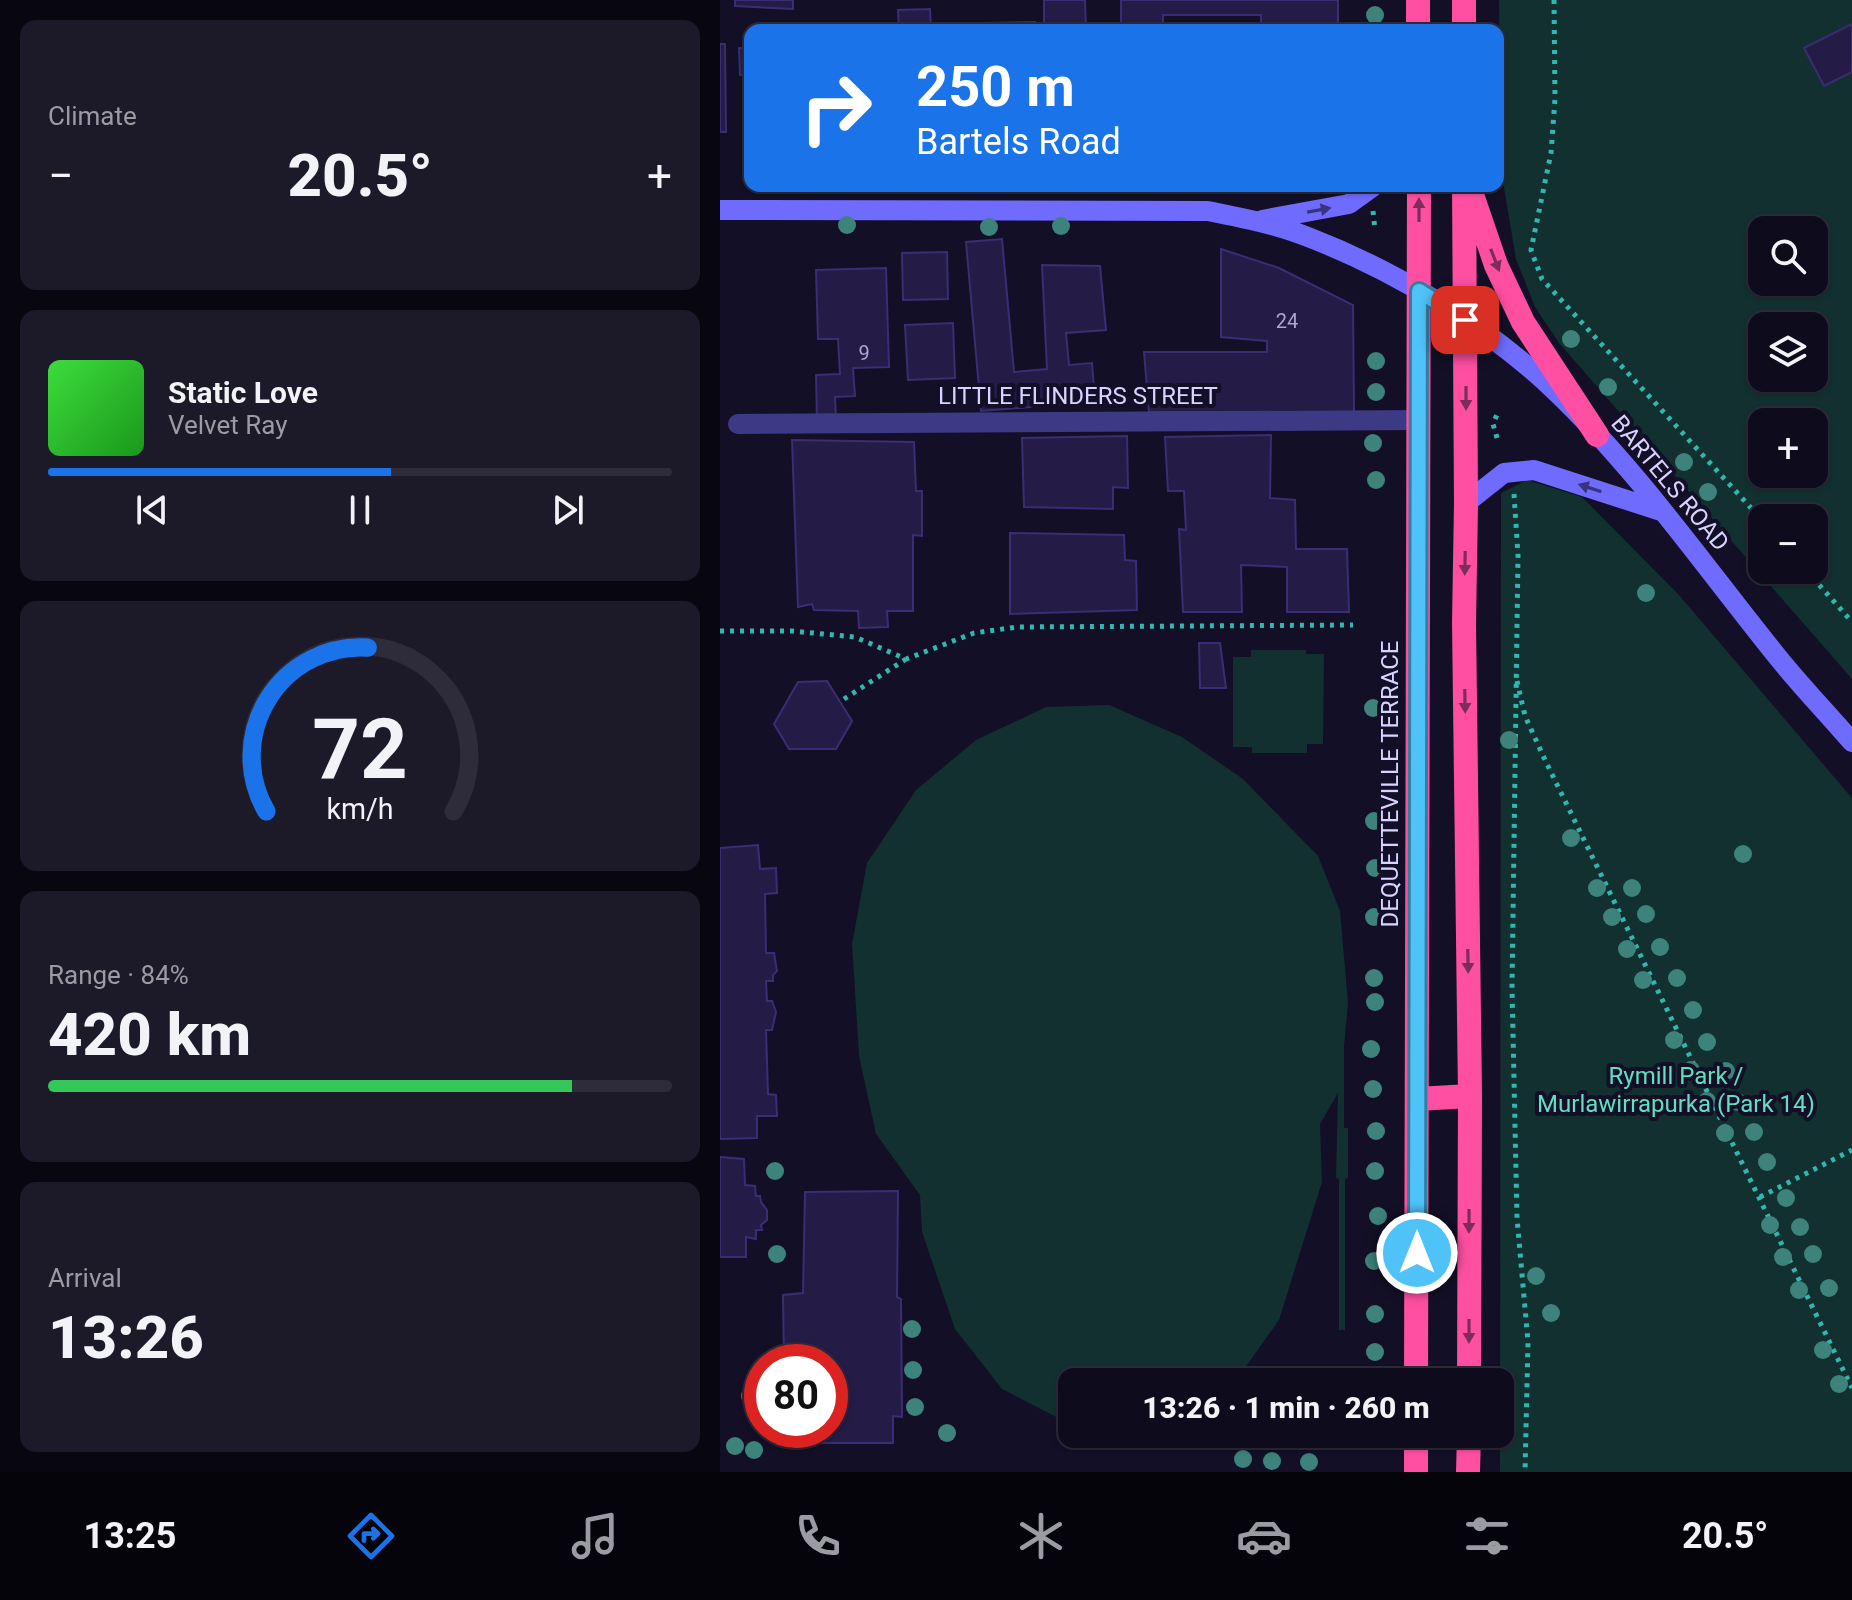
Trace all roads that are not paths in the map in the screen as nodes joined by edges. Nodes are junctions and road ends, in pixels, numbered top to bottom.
1 (1418, 0) edge
2 (1464, 0) edge
3 (1418, 24) edge
4 (1464, 24) edge
5 (1366, 192) edge
6 (1419, 192) edge
7 (1467, 192) edge
8 (1469, 192) edge
9 (720, 210) edge
10 (1258, 221) junction
11 (1419, 291) junction
12 (1465, 320) junction
13 (1419, 420) junction
14 (738, 424) dead end
15 (1597, 435) junction
16 (1466, 503) junction
17 (1664, 512) junction
18 (1852, 742) edge
19 (1470, 1096) junction
20 (1417, 1099) junction
21 (1416, 1368) edge
22 (1469, 1368) edge
23 (1416, 1448) edge
24 (1469, 1448) edge
25 (1416, 1472) edge
26 (1468, 1472) edge

1 - 3 highway
2 - 4 highway
10 -> 5 main road
11 -> 6 highway, DEQUETTEVILLE TERRACE
7 - 12 highway
8 -> 15 highway
9 - 10 main road, BARTELS ROAD
10 - 11 main road, BARTELS ROAD
11 - 12 main road, BARTELS ROAD
11 - 13 highway, DEQUETTEVILLE TERRACE
12 - 15 main road, BARTELS ROAD
12 -> 16 highway
13 - 14 street, LITTLE FLINDERS STREET
13 - 20 highway, DEQUETTEVILLE TERRACE
15 - 17 main road, BARTELS ROAD
17 -> 16 main road
16 -> 19 highway
17 - 18 main road, BARTELS ROAD
19 - 20 highway
19 -> 22 highway
20 - 21 highway, DEQUETTEVILLE TERRACE
23 - 25 highway
24 - 26 highway

